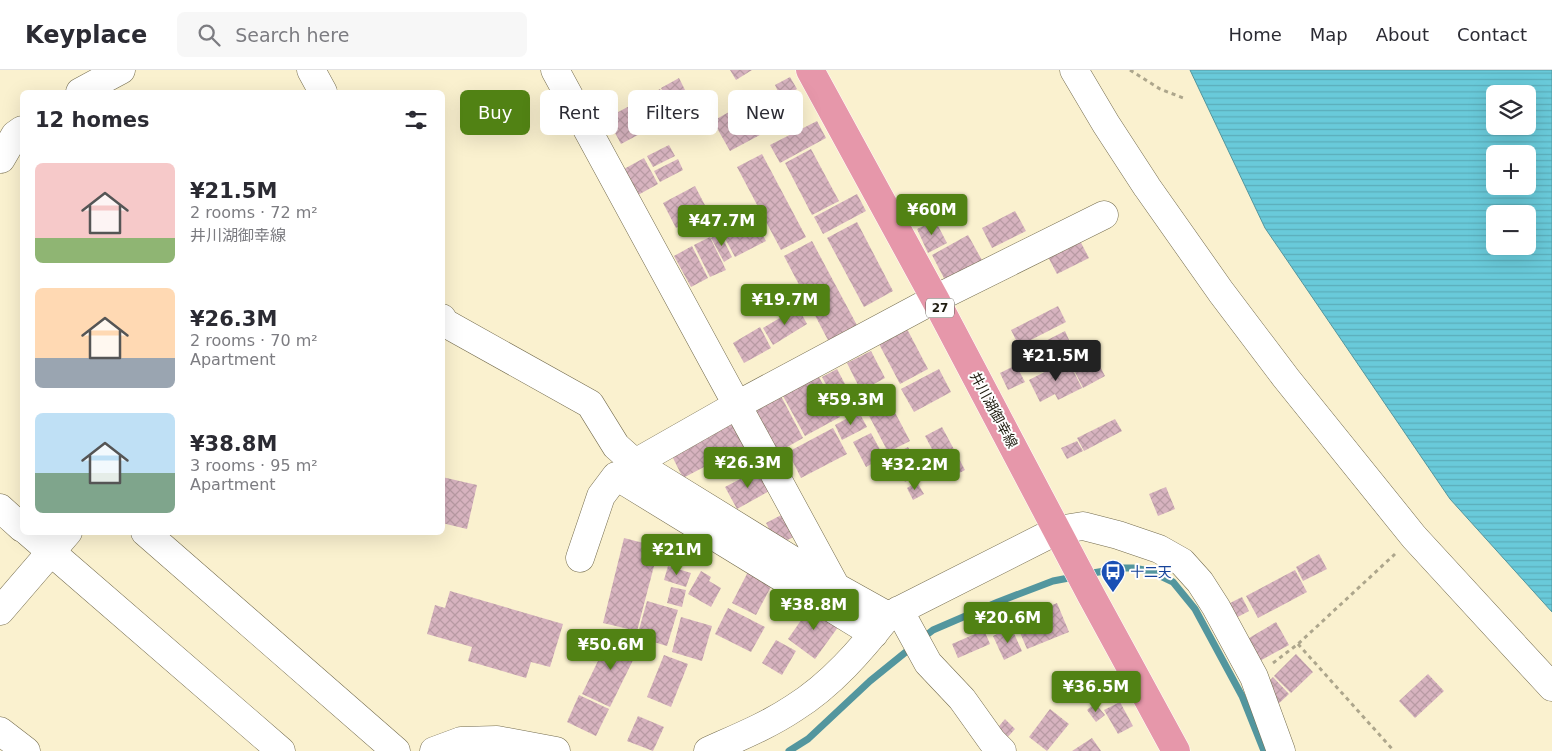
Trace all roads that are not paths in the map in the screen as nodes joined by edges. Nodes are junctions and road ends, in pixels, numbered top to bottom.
1 (121, 70) edge
2 (311, 70) edge
3 (555, 70) edge
4 (810, 70) edge
5 (1074, 70) edge
6 (78, 84) edge
7 (322, 90) edge
8 (20, 131) edge
9 (1, 159) dead end
10 (1104, 215) dead end
11 (935, 299) junction
12 (445, 323) edge
13 (737, 405) junction
14 (626, 466) junction
15 (0, 508) edge
16 (20, 526) edge
17 (31, 535) edge
18 (65, 535) edge
19 (148, 535) edge
20 (1062, 539) junction
21 (50, 553) junction
22 (580, 558) dead end
23 (836, 587) junction
24 (0, 611) edge
25 (887, 620) junction
26 (1552, 687) edge
27 (0, 731) edge
28 (26, 751) edge
29 (281, 751) edge
30 (396, 751) edge
31 (434, 751) edge
32 (556, 751) edge
33 (708, 751) edge
34 (1002, 751) edge
35 (1176, 751) edge
36 (1281, 751) edge

1 - 6 street
2 - 7 street
3 - 13 street
4 - 11 main road, 井川湖御幸線 / 27
5 - 26 street
8 - 9 street
10 - 11 street
11 - 13 street
11 - 20 main road, 井川湖御幸線 / 27
12 - 14 street
13 - 14 street
13 - 23 street
14 - 22 street
14 - 23 street
14 - 25 street
15 - 16 street
17 - 21 street
18 - 21 street
19 - 30 street
20 - 25 street
20 - 35 main road, 井川湖御幸線 / 27
20 - 36 street
21 - 24 street
21 - 29 street
23 - 25 street
25 - 33 street
25 - 34 street
27 - 28 street
31 - 32 street

